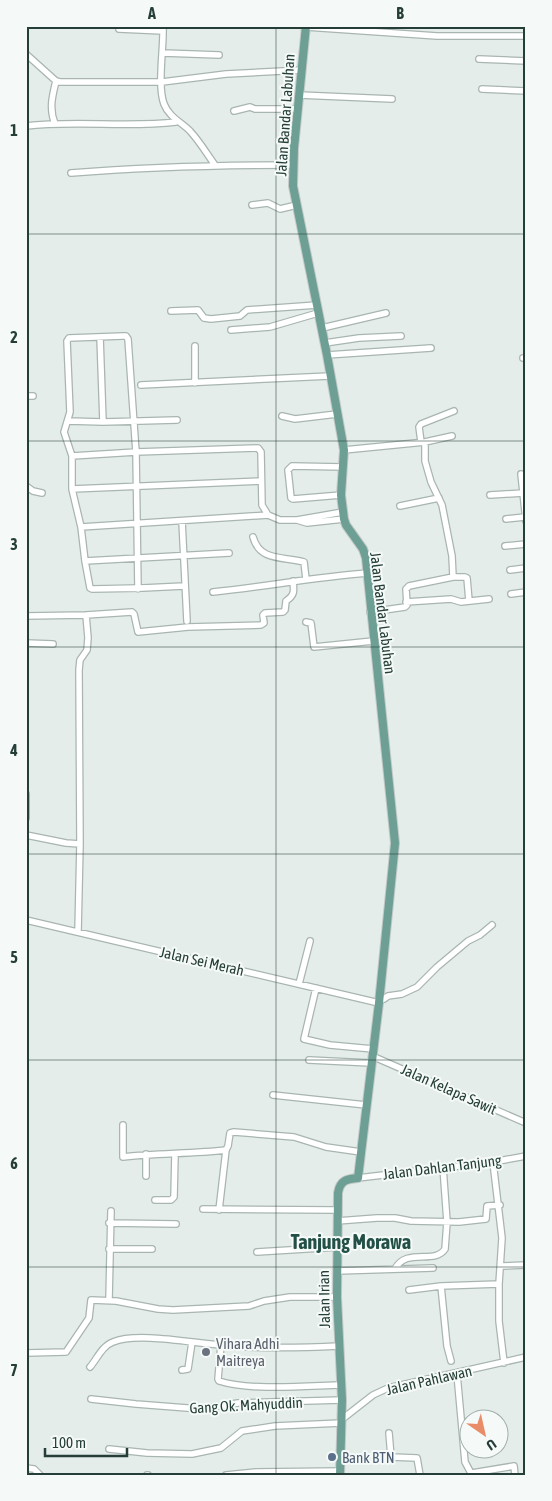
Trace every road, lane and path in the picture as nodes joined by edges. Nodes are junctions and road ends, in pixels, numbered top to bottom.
1 (306, 27) edge
2 (163, 28) edge
3 (118, 29) dead end
4 (526, 36) edge
5 (163, 53) junction
6 (26, 54) edge
7 (219, 55) dead end
8 (479, 59) dead end
9 (526, 60) edge
10 (302, 70) junction
11 (56, 81) junction
12 (162, 82) junction
13 (482, 89) dead end
14 (526, 92) edge
15 (299, 95) junction
16 (392, 99) dead end
17 (298, 109) junction
18 (234, 111) dead end
19 (176, 122) junction
20 (54, 124) junction
21 (26, 126) edge
22 (294, 165) junction
23 (216, 166) junction
24 (71, 173) dead end
25 (252, 205) dead end
26 (296, 205) junction
27 (317, 305) junction
28 (171, 311) dead end
29 (318, 313) junction
30 (386, 313) dead end
31 (322, 328) junction
32 (231, 330) dead end
33 (401, 336) dead end
34 (100, 337) junction
35 (325, 343) junction
36 (195, 346) dead end
37 (431, 348) dead end
38 (327, 355) junction
39 (330, 376) junction
40 (195, 383) junction
41 (141, 385) dead end
42 (454, 411) dead end
43 (337, 414) junction
44 (282, 416) dead end
45 (177, 420) dead end
46 (68, 421) junction
47 (103, 422) junction
48 (134, 422) junction
49 (452, 436) dead end
50 (423, 442) junction
51 (344, 450) junction
52 (136, 452) junction
53 (72, 456) junction
54 (343, 467) junction
55 (521, 474) dead end
56 (261, 481) junction
57 (26, 486) edge
58 (137, 487) junction
59 (72, 489) junction
60 (42, 493) dead end
61 (523, 493) junction
62 (341, 495) junction
63 (490, 495) dead end
64 (439, 498) junction
65 (400, 506) dead end
66 (268, 515) junction
67 (343, 515) junction
68 (525, 517) edge
69 (506, 519) dead end
70 (182, 521) junction
71 (526, 521) edge
72 (136, 524) junction
73 (81, 527) junction
74 (253, 537) dead end
75 (526, 544) edge
76 (505, 546) dead end
77 (230, 553) dead end
78 (183, 554) junction
79 (137, 557) junction
80 (84, 560) junction
81 (526, 568) edge
82 (510, 570) dead end
83 (367, 573) junction
84 (453, 577) junction
85 (306, 579) junction
86 (293, 581) junction
87 (184, 586) junction
88 (138, 589) junction
89 (213, 592) dead end
90 (526, 592) edge
91 (512, 594) dead end
92 (489, 599) dead end
93 (469, 601) junction
94 (406, 602) junction
95 (370, 612) junction
96 (86, 615) junction
97 (26, 616) edge
98 (187, 621) dead end
99 (306, 622) dead end
100 (373, 640) junction
101 (26, 643) edge
102 (53, 644) dead end
103 (26, 794) edge
104 (26, 818) edge
105 (26, 835) edge
106 (80, 844) junction
107 (26, 920) edge
108 (492, 925) dead end
109 (78, 932) junction
110 (310, 941) dead end
111 (299, 984) junction
112 (316, 988) junction
113 (379, 1001) junction
114 (372, 1056) junction
115 (309, 1060) dead end
116 (273, 1095) dead end
117 (366, 1104) junction
118 (526, 1123) edge
119 (123, 1125) dead end
120 (226, 1150) junction
121 (361, 1152) junction
122 (146, 1154) junction
123 (175, 1154) junction
124 (526, 1156) edge
125 (493, 1162) junction
126 (443, 1167) junction
127 (146, 1176) dead end
128 (358, 1178) junction
129 (155, 1200) dead end
130 (500, 1205) junction
131 (203, 1209) dead end
132 (219, 1210) junction
133 (336, 1210) junction
134 (110, 1212) dead end
135 (337, 1221) junction
136 (447, 1222) junction
137 (109, 1223) junction
138 (176, 1224) dead end
139 (338, 1248) junction
140 (109, 1249) junction
141 (152, 1249) dead end
142 (257, 1252) dead end
143 (526, 1265) edge
144 (501, 1266) junction
145 (433, 1268) dead end
146 (395, 1269) junction
147 (337, 1272) junction
148 (499, 1284) junction
149 (441, 1286) junction
150 (410, 1290) dead end
151 (338, 1297) junction
152 (108, 1300) junction
153 (192, 1342) junction
154 (221, 1345) junction
155 (339, 1346) junction
156 (26, 1353) edge
157 (526, 1357) edge
158 (451, 1361) dead end
159 (504, 1363) junction
160 (90, 1368) dead end
161 (182, 1370) dead end
162 (457, 1374) junction
163 (341, 1385) junction
164 (91, 1399) dead end
165 (342, 1400) junction
166 (341, 1421) junction
167 (389, 1432) dead end
168 (109, 1449) dead end
169 (26, 1468) edge
170 (340, 1473) edge
171 (472, 1474) edge
172 (40, 1475) edge
173 (226, 1475) edge
174 (420, 1475) edge
175 (516, 1475) edge

1 - 4 street
1 - 10 main road, Jalan Bandar Labuhan
2 - 3 street
2 - 5 street
5 - 7 street
5 - 12 street
6 - 11 street
8 - 9 street
10 - 12 street
10 - 15 main road, Jalan Bandar Labuhan
11 - 12 street
11 - 20 street
12 - 19 street
13 - 14 street
15 - 16 street
15 - 17 main road, Jalan Bandar Labuhan
17 - 18 street
17 - 22 main road, Jalan Bandar Labuhan
19 - 20 street
19 - 23 street
20 - 21 street
22 - 23 street
22 - 26 main road, Jalan Bandar Labuhan
23 - 24 street
25 - 26 street
26 - 27 main road, Jalan Bandar Labuhan
27 - 28 street
27 - 29 main road, Jalan Bandar Labuhan
29 - 31 main road, Jalan Bandar Labuhan
29 - 32 street
30 - 31 street
31 - 35 main road, Jalan Bandar Labuhan
33 - 35 street
34 - 46 street
34 - 47 street
34 - 48 street
35 - 38 main road, Jalan Bandar Labuhan
36 - 40 street
37 - 38 street
38 - 39 main road, Jalan Bandar Labuhan
39 - 40 street
39 - 43 main road, Jalan Bandar Labuhan
40 - 41 street
42 - 50 street
43 - 44 street
43 - 51 main road, Jalan Bandar Labuhan
45 - 48 street
46 - 47 street
46 - 53 street
47 - 48 street
48 - 52 street
49 - 50 street
50 - 51 street
50 - 64 street
51 - 54 main road, Jalan Bandar Labuhan
52 - 53 street
52 - 56 street
52 - 58 street
53 - 59 street
54 - 62 main road, Jalan Bandar Labuhan
54 - 62 street
55 - 61 street
56 - 58 street
56 - 66 street
57 - 60 street
58 - 59 street
58 - 72 street
59 - 73 street
61 - 63 street
61 - 68 street
62 - 67 main road, Jalan Bandar Labuhan
64 - 65 street
64 - 84 street
66 - 67 street
66 - 70 street
67 - 83 main road, Jalan Bandar Labuhan
68 - 69 street
68 - 71 street
70 - 72 street
70 - 78 street
72 - 73 street
72 - 79 street
73 - 80 street
74 - 85 street
75 - 76 street
77 - 78 street
78 - 79 street
78 - 87 street
79 - 80 street
79 - 88 street
80 - 88 street
81 - 82 street
83 - 85 street
83 - 95 main road, Jalan Bandar Labuhan
84 - 93 street
84 - 94 street
85 - 86 street
86 - 89 street
86 - 96 street
87 - 88 street
87 - 98 street
90 - 91 street
92 - 93 street
93 - 94 street
94 - 95 street
95 - 100 main road, Jalan Bandar Labuhan
96 - 97 street
96 - 106 street
99 - 100 street
100 - 113 main road, Jalan Bandar Labuhan
101 - 102 street
103 - 104 street
105 - 106 street
106 - 109 street
107 - 109 street, Jalan Sei Merah
108 - 113 street
109 - 111 street, Jalan Sei Merah
110 - 111 street
111 - 112 street, Jalan Sei Merah
112 - 113 street, Jalan Sei Merah
112 - 114 street
113 - 114 main road, Jalan Bandar Labuhan
114 - 115 street
114 - 117 main road
114 - 118 street, Jalan Kelapa Sawit
116 - 117 street
117 - 121 main road
119 - 122 street
120 - 121 street
120 - 123 street
120 - 132 street
121 - 128 main road
122 - 123 street
122 - 127 street
123 - 129 street
124 - 125 street, Jalan Dahlan Tanjung
125 - 126 street, Jalan Dahlan Tanjung
125 - 130 street
126 - 128 street, Jalan Dahlan Tanjung
126 - 136 street
128 - 133 main road, Jalan Irian
130 - 136 street
130 - 144 street
131 - 132 street
132 - 133 street
133 - 135 main road, Jalan Irian
134 - 137 street
135 - 136 street
135 - 139 main road, Jalan Irian
136 - 146 street
137 - 138 street
137 - 140 street
139 - 142 street
139 - 147 main road, Jalan Irian
140 - 141 street
140 - 152 street
143 - 144 street
144 - 148 street
145 - 146 street
146 - 147 street
147 - 151 main road, Jalan Irian
148 - 149 street
148 - 159 street
149 - 150 street
149 - 158 street
151 - 152 street
151 - 155 main road, Jalan Irian
152 - 156 street
153 - 154 street
153 - 160 street
153 - 161 street
154 - 155 street
154 - 163 street
155 - 163 main road, Jalan Irian
157 - 159 street, Jalan Pahlawan
159 - 162 street, Jalan Pahlawan
162 - 166 street, Jalan Pahlawan
162 - 171 street
163 - 165 main road, Jalan Irian
164 - 165 street, Gang Ok. Mahyuddin
165 - 166 main road, Jalan Irian
166 - 168 street
166 - 170 main road, Jalan Irian
167 - 174 street
169 - 172 street
170 - 173 street
171 - 175 street

